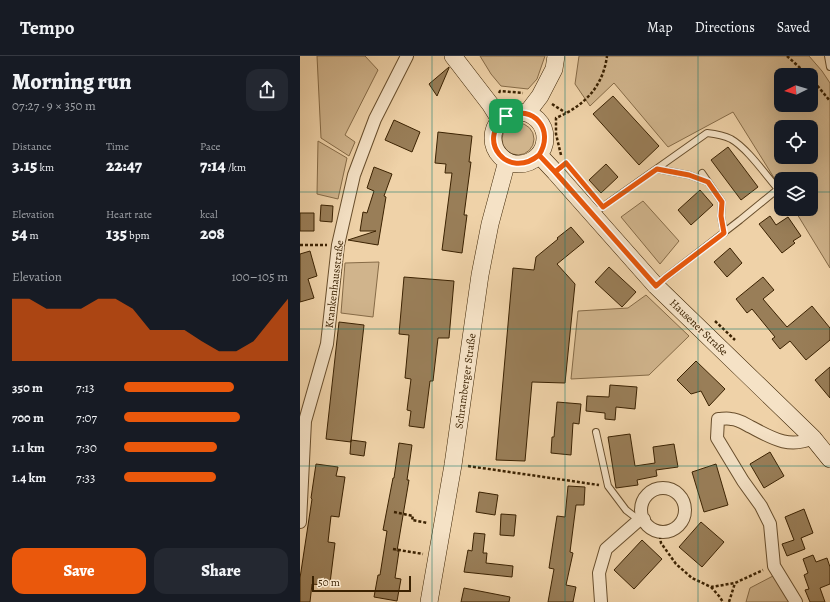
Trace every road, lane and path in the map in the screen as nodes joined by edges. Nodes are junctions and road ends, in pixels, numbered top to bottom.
1 (408, 56) edge
2 (453, 56) edge
3 (556, 56) edge
4 (607, 56) edge
5 (787, 56) edge
6 (828, 56) edge
7 (830, 67) edge
8 (800, 68) edge
9 (818, 86) edge
10 (830, 101) edge
11 (527, 113) junction
12 (500, 120) junction
13 (539, 155) junction
14 (507, 161) junction
15 (657, 169) junction
16 (555, 172) junction
17 (702, 173) dead end
18 (708, 182) junction
19 (592, 214) junction
20 (724, 233) junction
21 (314, 244) dead end
22 (300, 245) edge
23 (656, 286) junction
24 (710, 316) dead end
25 (737, 342) dead end
26 (300, 403) edge
27 (305, 421) junction
28 (596, 432) dead end
29 (813, 438) junction
30 (830, 459) edge
31 (453, 465) junction
32 (608, 486) junction
33 (394, 512) dead end
34 (641, 520) junction
35 (300, 522) edge
36 (442, 526) junction
37 (659, 531) junction
38 (393, 548) dead end
39 (413, 552) dead end
40 (774, 566) junction
41 (735, 583) junction
42 (711, 587) junction
43 (429, 602) edge
44 (601, 602) edge
45 (723, 602) edge
46 (729, 602) edge
47 (796, 602) edge

1 - 27 street, Krankenhausstraße
2 - 12 main road
3 - 11 main road
4 - 16 path
5 - 8 path
6 - 7 lane
9 - 10 path
11 - 12 main road
11 - 13 main road
12 - 14 main road
13 - 14 main road
13 - 16 main road, Hausener Straße
14 - 31 main road, Schramberger Straße
15 - 18 lane
15 - 19 lane
15 - 20 lane
16 - 19 main road, Hausener Straße
17 - 18 lane
18 - 20 lane
19 - 23 main road, Hausener Straße
20 - 23 lane
21 - 22 path
23 - 29 main road, Hausener Straße
24 - 25 path
26 - 27 street
27 - 35 street, Krankenhausstraße
28 - 32 lane
29 - 30 main road, Hausener Straße
29 - 40 street
31 - 32 path
31 - 36 main road, Schramberger Straße
32 - 34 lane
33 - 36 path
34 - 37 street
34 - 37 street
34 - 44 street
36 - 43 main road, Schramberger Straße
37 - 42 path
38 - 39 path
40 - 41 path
40 - 47 street
41 - 42 path
41 - 46 path
42 - 45 path

